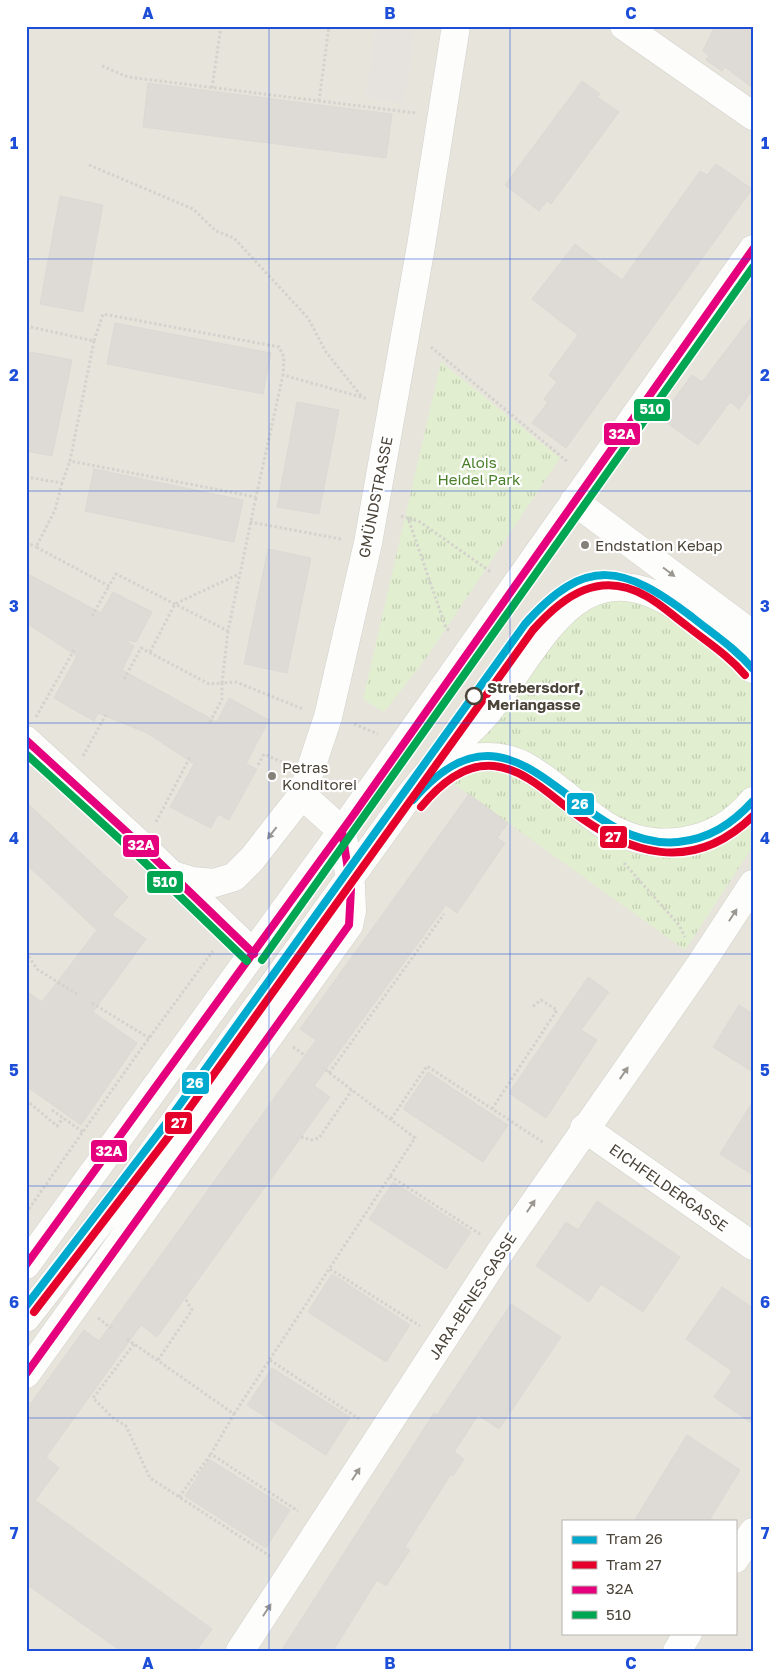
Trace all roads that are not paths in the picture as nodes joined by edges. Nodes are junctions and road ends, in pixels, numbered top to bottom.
1 (456, 26) edge
2 (624, 26) edge
3 (753, 116) edge
4 (753, 250) edge
5 (574, 501) junction
6 (753, 635) edge
7 (753, 668) edge
8 (29, 733) edge
9 (428, 774) junction
10 (302, 795) junction
11 (753, 801) edge
12 (342, 831) junction
13 (172, 875) junction
14 (350, 878) junction
15 (753, 884) edge
16 (254, 954) junction
17 (584, 1128) junction
18 (753, 1246) edge
19 (26, 1265) edge
20 (26, 1318) edge
21 (26, 1374) edge
22 (753, 1532) edge
23 (736, 1558) edge
24 (687, 1634) edge
25 (240, 1651) edge
26 (677, 1651) edge

1 - 10 street, GMÜNDSTRASSE
2 - 3 street
4 - 5 street
5 -> 6 street
5 - 12 street
7 - 9 street
8 - 13 street
9 - 11 street
9 - 14 street
10 - 12 street
10 -> 13 street, GMÜNDSTRASSE
12 - 14 street
12 - 16 street
13 - 16 street
14 - 20 street
14 - 21 street
17 -> 15 street, JARA-BENES-GASSE
16 - 19 street
17 - 18 street, EICHFELDERGASSE
25 -> 17 street, JARA-BENES-GASSE
22 - 23 street
24 - 26 street

